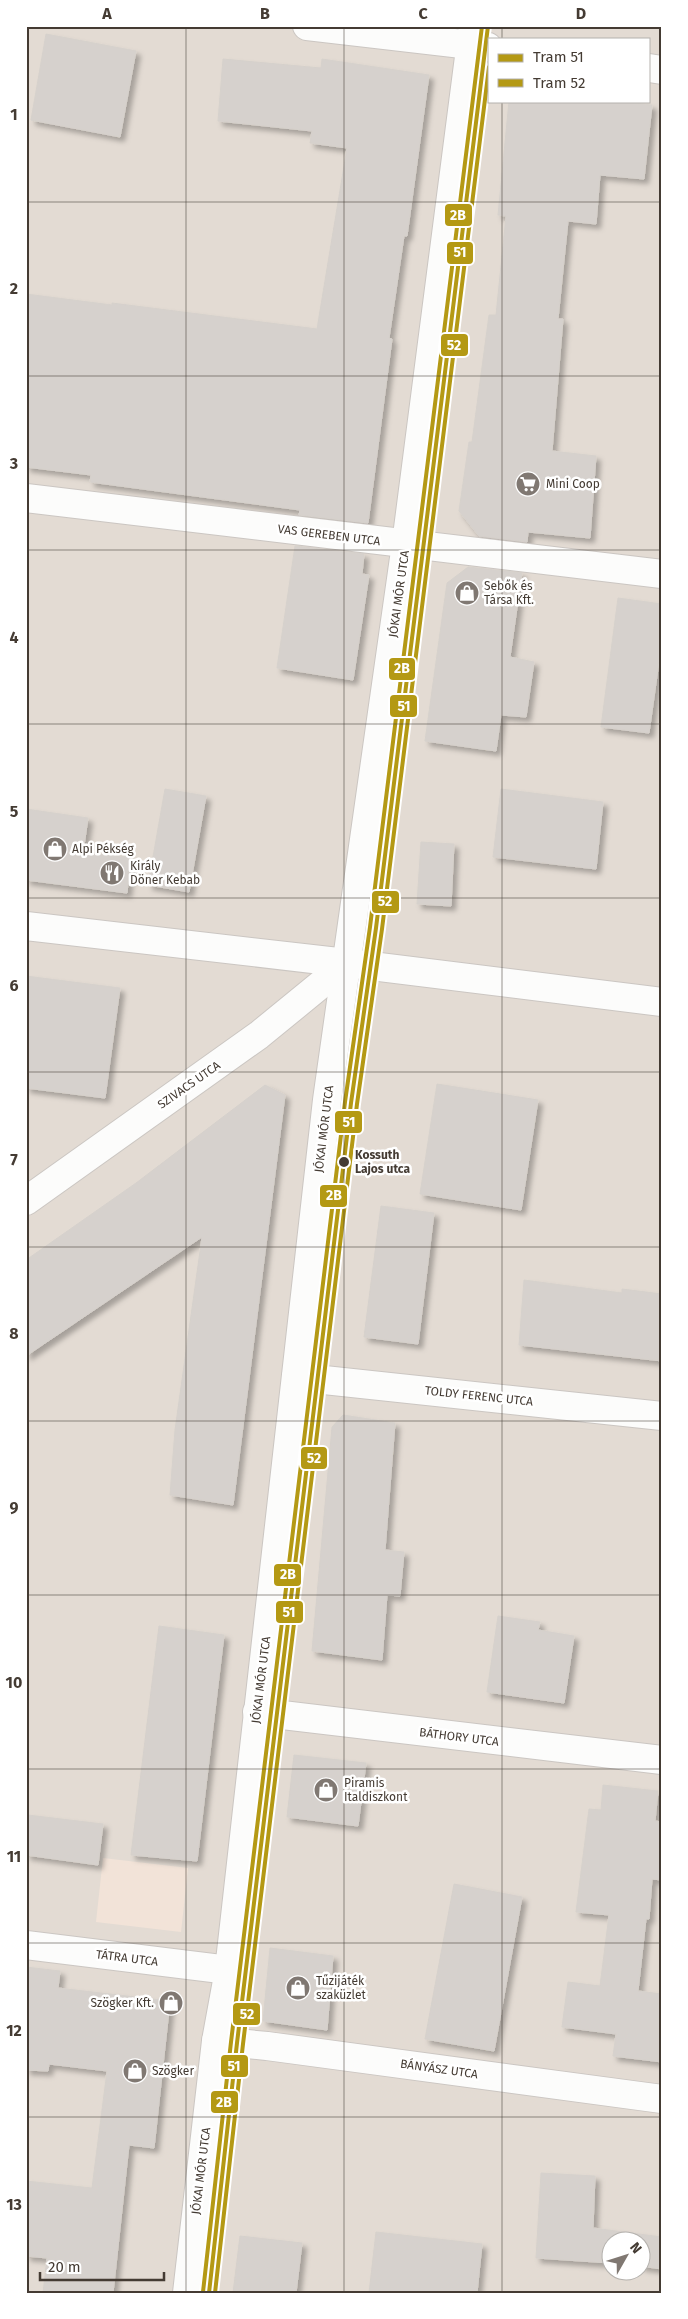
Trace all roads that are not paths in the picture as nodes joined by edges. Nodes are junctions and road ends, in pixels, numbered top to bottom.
1 (307, 26) edge
2 (477, 39) edge
3 (26, 498) edge
4 (406, 544) junction
5 (662, 574) edge
6 (26, 926) edge
7 (347, 963) junction
8 (662, 1002) edge
9 (26, 1201) edge
10 (296, 1376) junction
11 (662, 1416) edge
12 (257, 1712) junction
13 (662, 1760) edge
14 (26, 1945) edge
15 (229, 1970) junction
16 (216, 2041) junction
17 (662, 2099) edge
18 (187, 2293) edge

1 - 2 street
2 - 4 street, JÓKAI MÓR UTCA
3 - 4 street, VAS GEREBEN UTCA
4 - 5 street, VAS GEREBEN UTCA
4 - 7 street, JÓKAI MÓR UTCA
6 - 7 street
7 - 8 street
7 - 9 street, SZIVACS UTCA
7 - 10 street, JÓKAI MÓR UTCA
10 - 11 street, TOLDY FERENC UTCA
10 - 12 street, JÓKAI MÓR UTCA
12 - 13 street, BÁTHORY UTCA
12 - 15 street, JÓKAI MÓR UTCA
14 - 15 street, TÁTRA UTCA
15 - 16 street, JÓKAI MÓR UTCA
16 - 17 street, BÁNYÁSZ UTCA
16 - 18 street, JÓKAI MÓR UTCA

